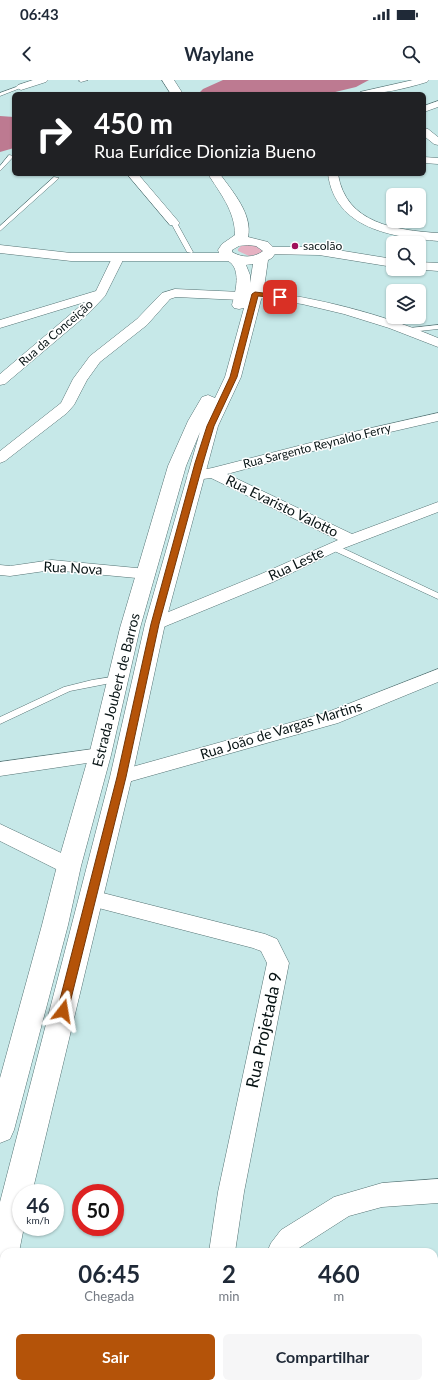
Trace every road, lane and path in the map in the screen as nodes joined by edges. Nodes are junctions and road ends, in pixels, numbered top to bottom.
1 (43, 80) edge
2 (81, 80) edge
3 (86, 80) edge
4 (168, 80) edge
5 (424, 80) edge
6 (21, 88) joint
7 (176, 92) edge
8 (373, 92) edge
9 (0, 95) edge
10 (438, 104) edge
11 (426, 108) edge
12 (426, 133) edge
13 (438, 142) edge
14 (11, 156) dead end
15 (426, 160) edge
16 (438, 160) edge
17 (0, 169) edge
18 (134, 176) edge
19 (215, 176) edge
20 (229, 176) edge
21 (333, 176) edge
22 (56, 178) dead end
23 (174, 223) joint
24 (0, 229) edge
25 (438, 237) edge
26 (0, 248) edge
27 (264, 251) junction
28 (190, 252) junction
29 (231, 252) junction
30 (156, 257) junction
31 (118, 258) junction
32 (386, 262) edge
33 (426, 266) edge
34 (438, 267) edge
35 (101, 293) junction
36 (248, 295) junction
37 (0, 324) edge
38 (438, 326) edge
39 (410, 330) junction
40 (438, 343) edge
41 (0, 381) edge
42 (438, 417) edge
43 (0, 458) edge
44 (204, 474) junction
45 (438, 507) edge
46 (423, 512) junction
47 (438, 521) edge
48 (351, 540) junction
49 (333, 547) junction
50 (0, 570) edge
51 (147, 574) junction
52 (438, 596) edge
53 (155, 624) junction
54 (438, 675) edge
55 (118, 679) junction
56 (0, 721) edge
57 (100, 755) junction
58 (0, 769) edge
59 (121, 777) junction
60 (0, 832) edge
61 (69, 866) junction
62 (91, 898) junction
63 (0, 1130) edge
64 (438, 1191) edge
65 (5, 1248) edge
66 (223, 1248) edge
67 (283, 1248) edge

1 - 6 street
2 - 3 lane
4 - 7 main road
5 - 8 street
6 - 9 lane
10 - 11 street
12 - 13 street
14 - 17 lane
15 - 16 street
18 - 23 street
19 - 29 main road
20 - 27 main road
21 - 25 street
22 - 24 lane
23 - 28 lane
26 - 31 main road
27 - 29 main road
27 - 29 main road
27 - 32 main road
27 - 36 main road, Estrada Joubert de Barros
28 - 29 main road
28 - 30 main road
29 - 30 main road
29 - 36 main road, Estrada Joubert de Barros
30 - 31 main road
31 - 35 street, Rua da Conceição
33 - 34 main road
35 - 37 street
35 - 41 street, Rua da Conceição
36 - 39 street
36 - 43 street
36 - 44 main road, Estrada Joubert de Barros
36 - 51 main road, Estrada Joubert de Barros
38 - 39 lane
39 - 40 street
42 - 44 street, Rua Sargento Reynaldo Ferry
44 - 48 street, Rua Evaristo Valotto
44 - 53 main road, Estrada Joubert de Barros
45 - 46 street, Rua Leste
46 - 47 street
46 - 48 street, Rua Leste
48 - 49 street, Rua Leste
49 - 52 lane, Rua Evaristo Valotto
49 - 53 street, Rua Leste
50 - 51 street, Rua Nova
51 - 55 main road, Estrada Joubert de Barros
53 - 59 main road, Estrada Joubert de Barros
54 - 59 street, Rua João de Vargas Martins
55 - 56 lane
55 - 57 main road, Estrada Joubert de Barros
57 - 58 street
57 - 61 main road, Estrada Joubert de Barros
59 - 62 main road, Estrada Joubert de Barros
60 - 61 street
61 - 63 main road, Estrada Joubert de Barros
62 - 65 main road, Estrada Joubert de Barros
62 - 66 street, Rua Projetada 9
64 - 67 street

